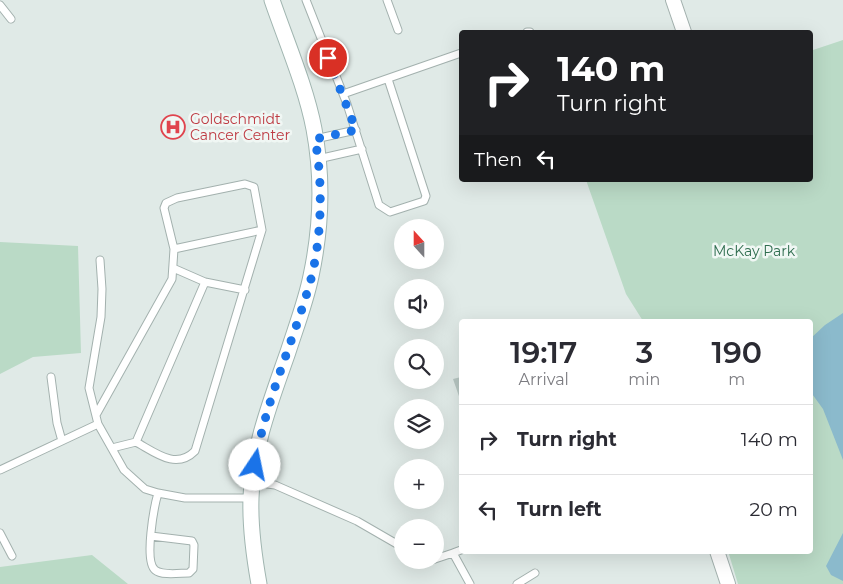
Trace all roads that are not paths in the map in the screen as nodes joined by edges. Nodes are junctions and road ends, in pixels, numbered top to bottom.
1 (272, 0) edge
2 (306, 0) edge
3 (387, 0) edge
4 (673, 0) edge
5 (0, 5) edge
6 (11, 19) dead end
7 (398, 30) dead end
8 (683, 30) edge
9 (459, 54) edge
10 (388, 79) junction
11 (343, 94) junction
12 (356, 130) junction
13 (315, 139) junction
14 (362, 149) junction
15 (318, 159) junction
16 (262, 230) junction
17 (174, 249) junction
18 (100, 260) dead end
19 (173, 268) junction
20 (204, 282) junction
21 (245, 290) junction
22 (51, 377) dead end
23 (96, 416) junction
24 (98, 424) junction
25 (62, 441) junction
26 (136, 442) junction
27 (112, 448) junction
28 (0, 470) edge
29 (253, 482) junction
30 (158, 494) junction
31 (250, 498) junction
32 (0, 533) edge
33 (151, 536) junction
34 (394, 542) edge
35 (459, 551) edge
36 (454, 553) junction
37 (718, 554) edge
38 (12, 556) dead end
39 (444, 556) edge
40 (535, 573) dead end
41 (259, 584) edge
42 (470, 584) edge
43 (518, 584) edge
44 (728, 584) edge

1 - 13 main road
2 - 11 lane
3 - 7 lane
4 - 8 street
5 - 6 lane
9 - 10 lane
10 - 11 lane
10 - 14 lane
11 - 12 lane
12 - 13 lane
12 - 14 lane
13 - 15 main road
14 - 15 lane
15 - 29 main road
16 - 17 lane
16 - 17 lane
16 - 21 lane
17 - 19 lane
18 - 23 lane
19 - 20 lane
19 - 23 lane
20 - 21 lane
20 - 26 lane
21 - 26 lane
22 - 25 lane
23 - 24 lane
24 - 25 lane
24 - 27 lane
25 - 28 lane
26 - 27 lane
27 - 30 lane
29 - 31 main road
29 - 34 lane
30 - 31 lane
30 - 33 lane
31 - 41 main road
32 - 38 lane
33 - 33 lane
35 - 36 lane
36 - 39 lane
36 - 42 lane
37 - 44 street
40 - 43 lane

